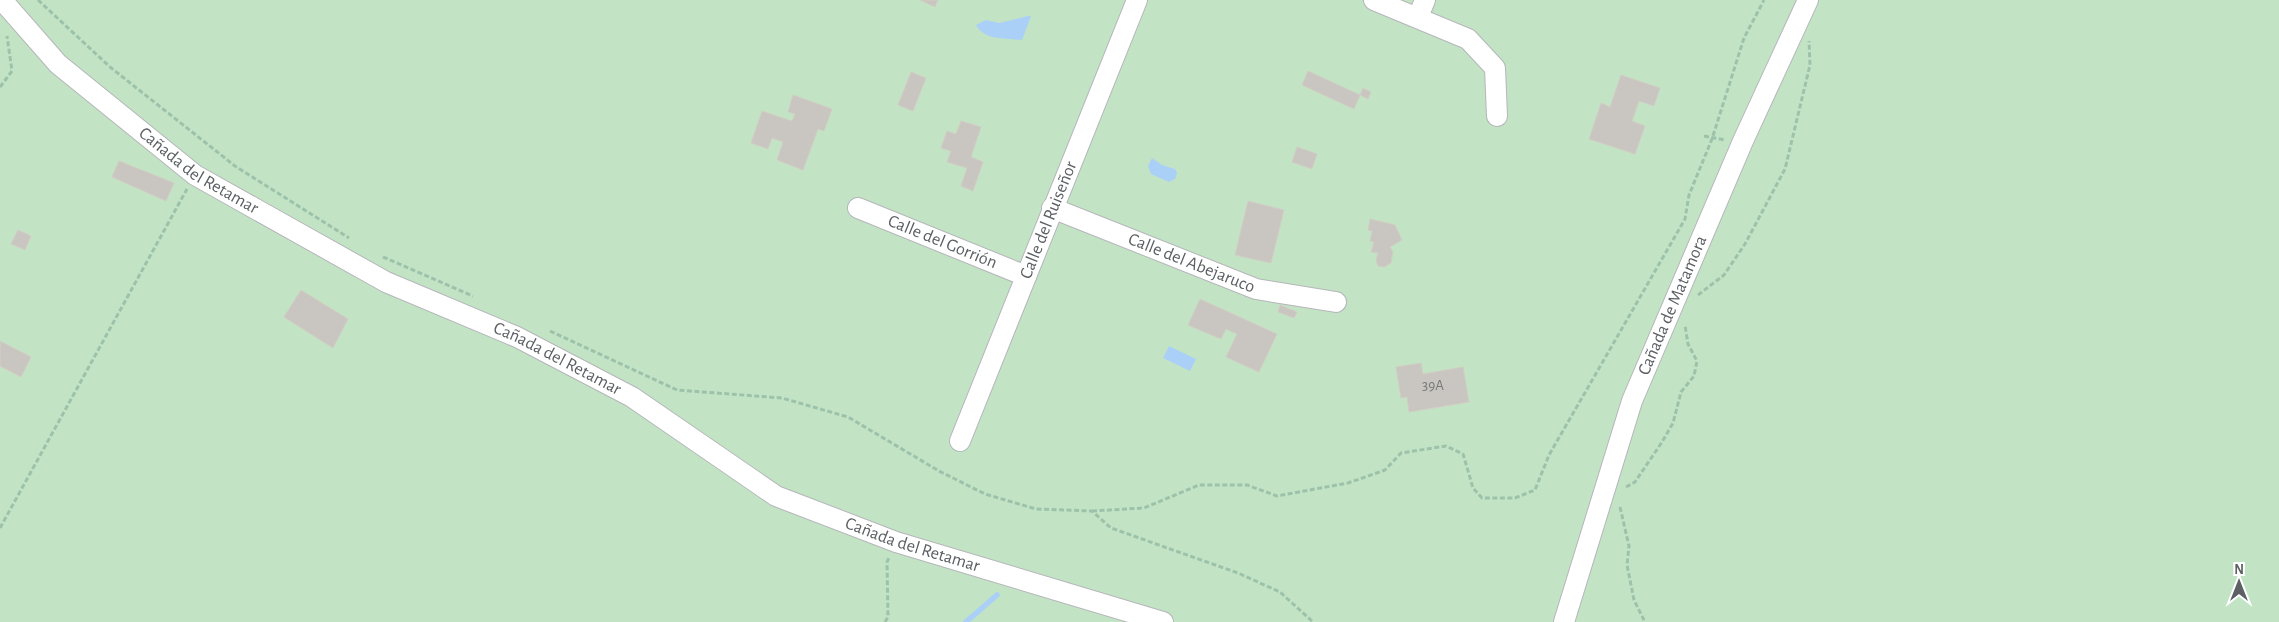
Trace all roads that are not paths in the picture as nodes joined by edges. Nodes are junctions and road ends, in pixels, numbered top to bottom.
1 (2, 0) edge
2 (1137, 0) edge
3 (1374, 0) edge
4 (1808, 0) edge
5 (1422, 8) edge
6 (1497, 116) dead end
7 (858, 208) dead end
8 (1052, 208) junction
9 (1026, 276) junction
10 (1336, 302) dead end
11 (960, 441) dead end
12 (1163, 622) edge
13 (1564, 622) edge

1 - 12 street, Cañada del Retamar
2 - 8 street, Calle del Ruiseñor
3 - 5 street
4 - 13 street, Cañada de Matamora
5 - 6 street
7 - 9 street, Calle del Gorrión
8 - 9 street, Calle del Ruiseñor
8 - 10 street, Calle del Abejaruco
9 - 11 street, Calle del Ruiseñor

